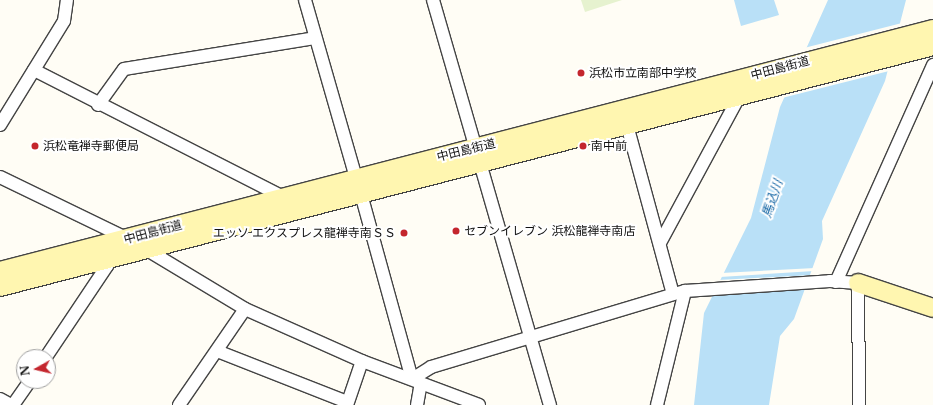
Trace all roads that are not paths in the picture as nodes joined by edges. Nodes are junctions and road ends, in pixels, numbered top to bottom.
1 (67, 0) edge
2 (305, 0) edge
3 (433, 0) edge
4 (316, 38) junction
5 (931, 38) edge
6 (933, 65) edge
7 (34, 70) junction
8 (740, 95) junction
9 (98, 105) junction
10 (0, 125) edge
11 (627, 125) junction
12 (477, 155) junction
13 (0, 177) edge
14 (359, 186) junction
15 (283, 197) junction
16 (127, 239) junction
17 (660, 243) junction
18 (145, 249) junction
19 (109, 251) junction
20 (0, 271) edge
21 (833, 281) junction
22 (858, 283) junction
23 (0, 287) edge
24 (685, 291) junction
25 (673, 294) junction
26 (933, 308) edge
27 (245, 309) junction
28 (531, 337) junction
29 (51, 349) edge
30 (217, 351) junction
31 (362, 361) junction
32 (417, 381) junction
33 (24, 389) edge
34 (0, 399) edge
35 (347, 404) edge
36 (472, 404) edge
37 (12, 405) edge
38 (178, 405) edge
39 (417, 405) edge
40 (550, 405) edge
41 (657, 405) edge
42 (859, 405) edge

1 - 7 street
2 - 4 street
3 - 12 street
4 - 9 street
4 - 14 street
5 - 8 street, 中田島街道
5 - 12 street, 中田島街道
6 - 21 street
7 - 9 street
7 - 10 street
8 - 11 street, 中田島街道
8 - 17 street
9 - 15 street
11 - 12 street, 中田島街道
11 - 17 street
12 - 14 street, 中田島街道
12 - 28 street
13 - 16 street
14 - 15 street, 中田島街道
14 - 18 street, 中田島街道
14 - 32 street
15 - 16 street, 中田島街道
16 - 18 street
16 - 19 street, 中田島街道
17 - 25 street
18 - 19 street, 中田島街道
18 - 27 street
19 - 20 street, 中田島街道
19 - 23 street, 中田島街道
19 - 29 street
21 - 22 street
21 - 24 street
22 - 26 street
22 - 42 street
24 - 25 street
24 - 41 street
25 - 28 street
27 - 30 street
27 - 31 street
28 - 32 street
28 - 40 street
30 - 35 street
30 - 38 street
31 - 32 street
31 - 35 street
32 - 36 street
32 - 39 street
33 - 37 street
34 - 37 street

